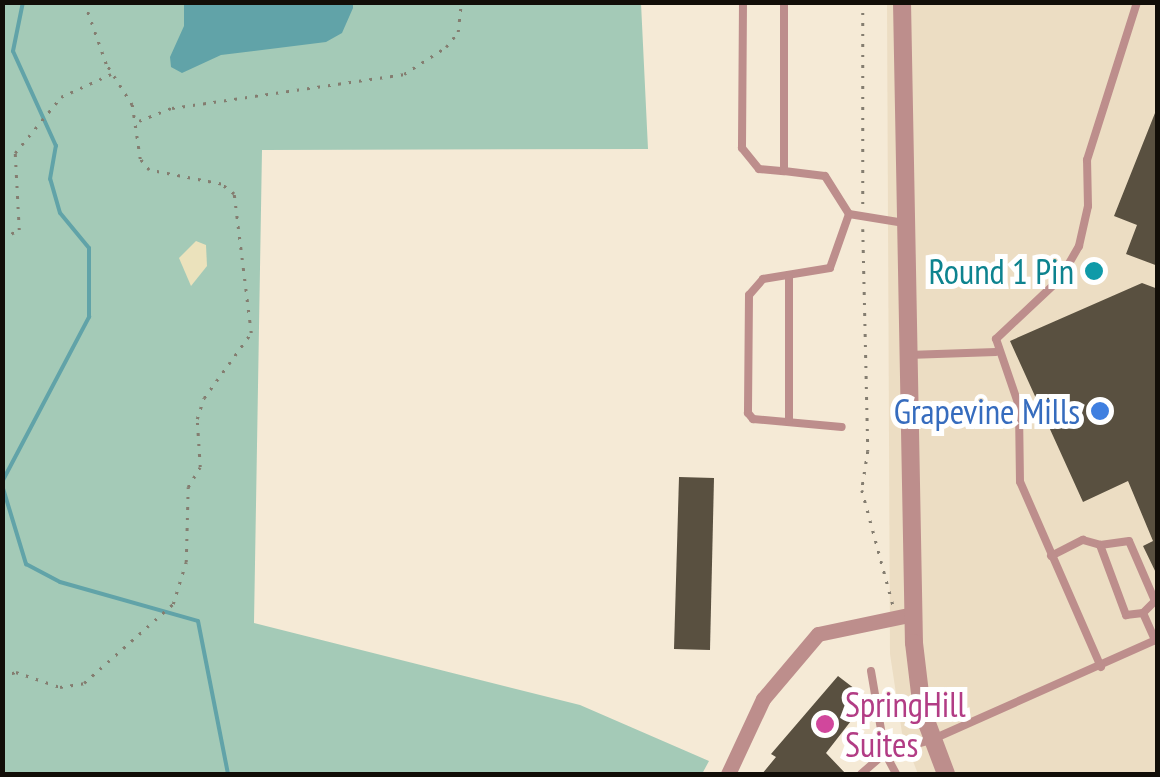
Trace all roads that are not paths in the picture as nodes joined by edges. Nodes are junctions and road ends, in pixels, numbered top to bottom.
1 (743, 2) edge
2 (784, 2) edge
3 (902, 2) edge
4 (1139, 4) edge
5 (784, 172) junction
6 (849, 214) junction
7 (906, 223) junction
8 (788, 278) junction
9 (996, 352) junction
10 (908, 355) junction
11 (789, 421) junction
12 (842, 427) dead end
13 (1100, 546) junction
14 (1051, 556) junction
15 (1143, 613) junction
16 (905, 615) junction
17 (1156, 640) edge
18 (1102, 666) junction
19 (871, 671) dead end
20 (931, 740) junction
21 (885, 753) junction
22 (728, 774) edge
23 (860, 774) edge
24 (896, 774) edge
25 (946, 774) edge

1 - 5 lane
2 - 5 lane
3 - 7 street
4 - 9 lane
5 - 6 lane
6 - 7 lane
6 - 8 lane
7 - 10 street
8 - 11 lane
8 - 11 lane
9 - 10 lane
9 - 14 lane
10 - 16 street
11 - 12 lane
13 - 14 lane
13 - 15 lane
13 - 15 lane
14 - 18 lane
15 - 17 lane
16 - 20 street
16 - 22 street
17 - 18 lane
18 - 20 lane
19 - 21 lane
20 - 21 lane
20 - 25 street
21 - 23 lane
21 - 24 lane

